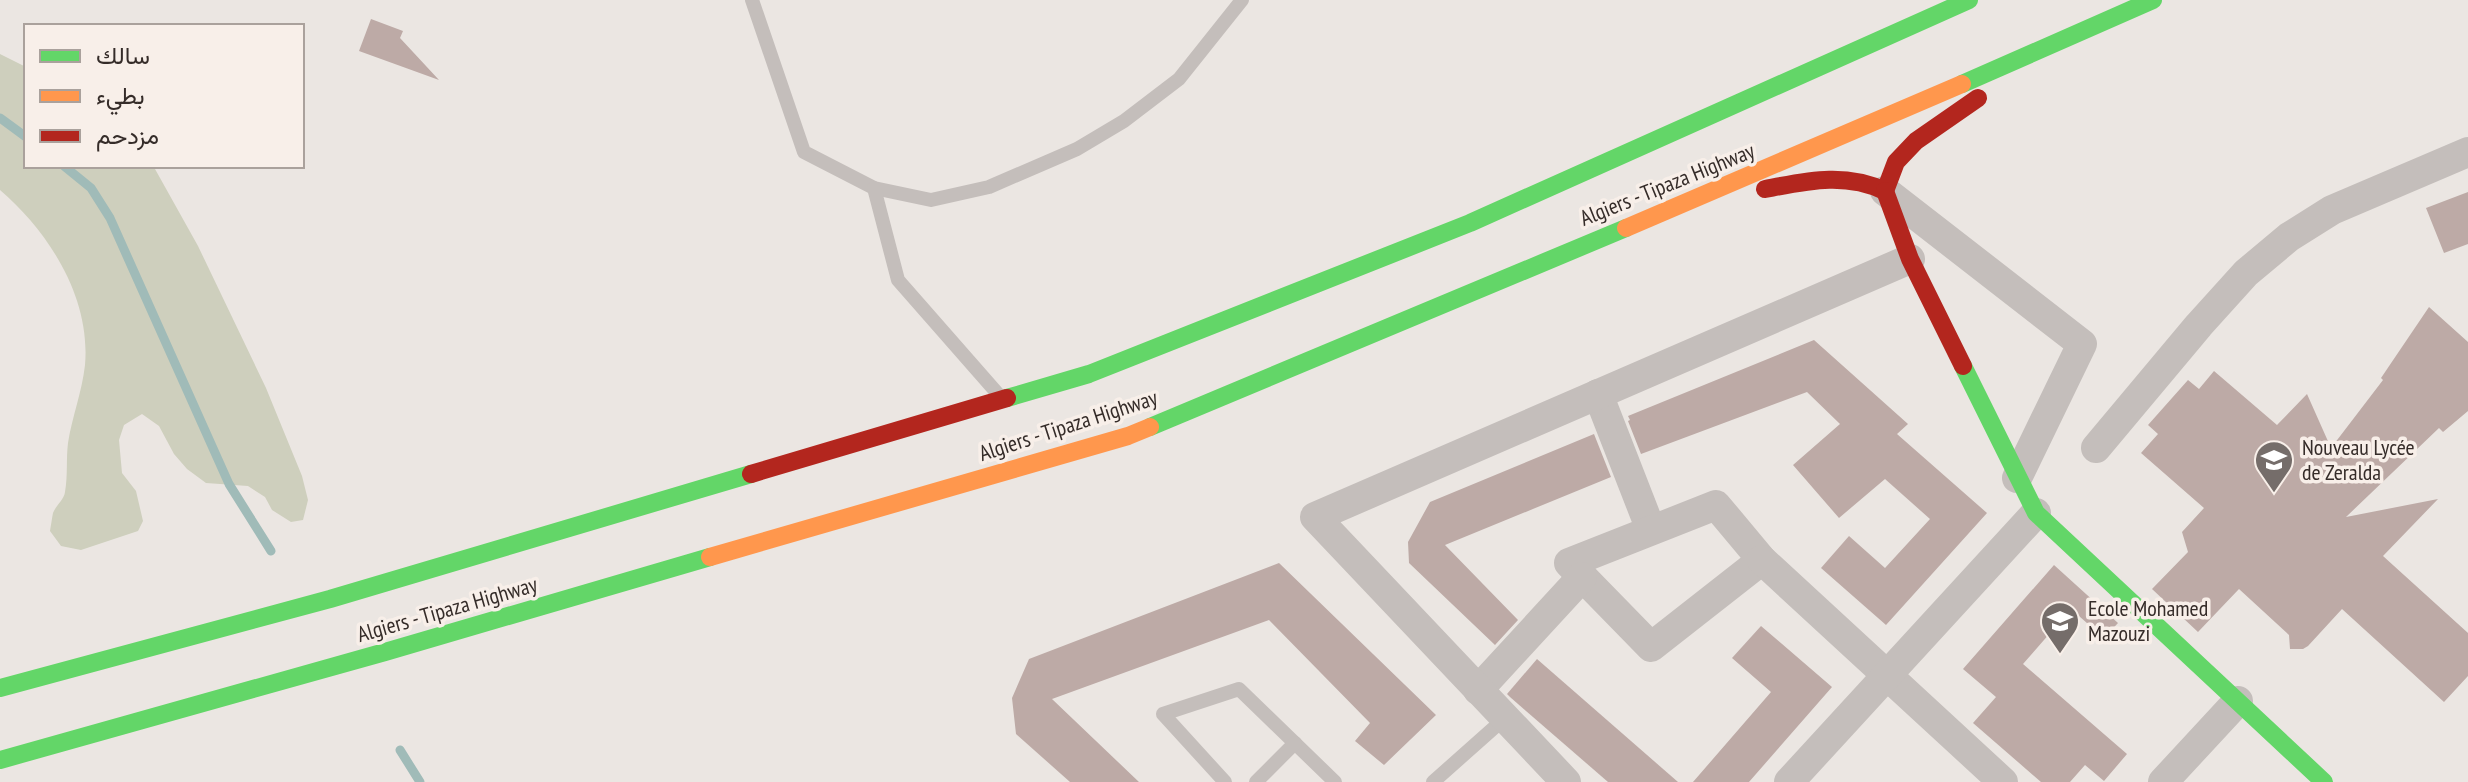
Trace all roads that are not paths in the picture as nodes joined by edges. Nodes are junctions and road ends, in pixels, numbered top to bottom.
1 (752, 0) edge
2 (1242, 0) edge
3 (1969, 0) edge
4 (2153, 0) edge
5 (2056, 42) junction
6 (2468, 152) edge
7 (874, 188) junction
8 (1885, 191) junction
9 (1687, 201) junction
10 (1910, 259) junction
11 (1598, 394) junction
12 (1003, 400) junction
13 (2096, 448) dead end
14 (2017, 478) junction
15 (2036, 513) junction
16 (1651, 530) junction
17 (1762, 560) junction
18 (1582, 577) junction
19 (1887, 675) junction
20 (0, 688) edge
21 (1478, 690) junction
22 (2238, 701) junction
23 (1505, 718) junction
24 (1295, 743) junction
25 (0, 760) edge
26 (1992, 778) edge
27 (1225, 782) edge
28 (1256, 782) edge
29 (1335, 782) edge
30 (1433, 782) edge
31 (1566, 782) edge
32 (1789, 782) edge
33 (2163, 782) edge
34 (2324, 782) edge

1 - 7 lane
2 - 7 lane
3 - 12 main road, Algiers - Tipaza Highway
4 - 5 main road, Algiers - Tipaza Highway
5 - 8 main road
5 - 9 main road, Algiers - Tipaza Highway
6 - 13 street
7 - 12 lane
8 - 9 main road
8 - 10 main road
8 - 14 street
9 - 25 main road, Algiers - Tipaza Highway
10 - 11 street
10 - 14 main road
11 - 16 street
11 - 21 street
12 - 20 main road, Algiers - Tipaza Highway
14 - 15 main road
15 - 19 street
15 - 22 main road
16 - 17 street
16 - 18 street
17 - 18 street
17 - 19 street
18 - 21 street
19 - 26 street
19 - 32 street
21 - 23 street
22 - 33 street
22 - 34 main road
23 - 30 lane
23 - 31 street
24 - 27 lane
24 - 28 lane
24 - 29 lane

